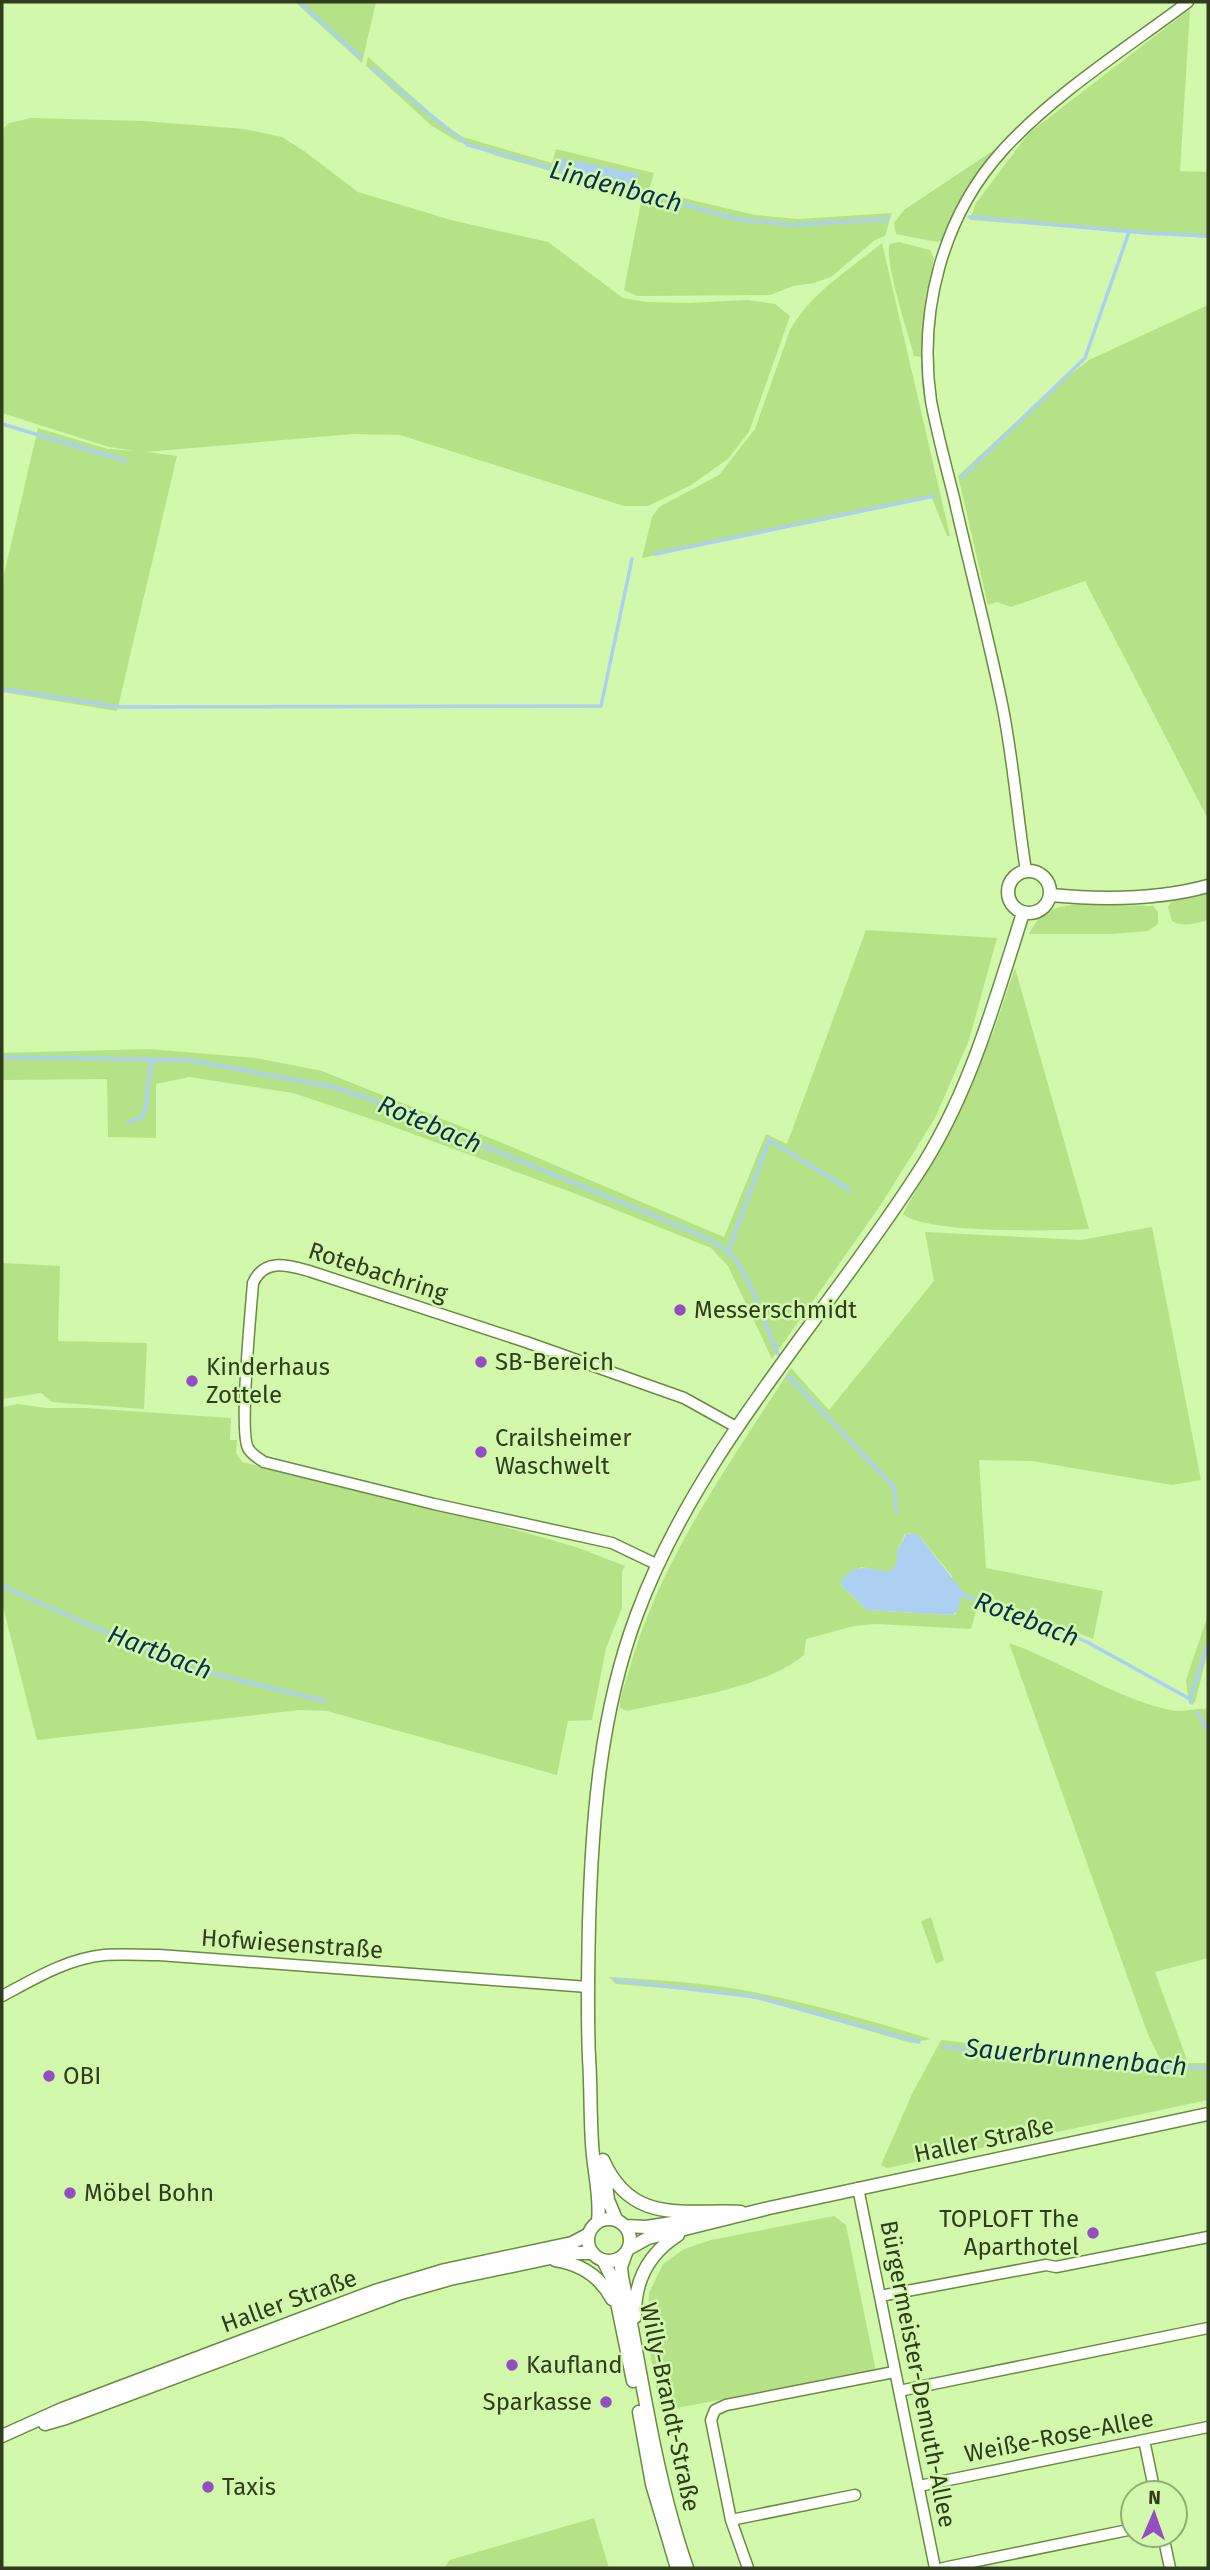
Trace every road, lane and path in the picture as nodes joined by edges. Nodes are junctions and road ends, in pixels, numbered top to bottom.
1 (1188, 2) edge
2 (1026, 871) junction
3 (1208, 886) edge
4 (1051, 895) junction
5 (1023, 913) junction
6 (738, 1428) junction
7 (658, 1565) junction
8 (588, 1987) junction
9 (2, 1996) edge
10 (1208, 2114) edge
11 (592, 2117) junction
12 (603, 2160) junction
13 (858, 2188) junction
14 (769, 2208) junction
15 (741, 2212) junction
16 (598, 2221) junction
17 (621, 2223) junction
18 (688, 2229) junction
19 (589, 2234) junction
20 (1208, 2237) edge
21 (627, 2251) junction
22 (598, 2257) junction
23 (548, 2258) junction
24 (880, 2297) junction
25 (619, 2312) junction
26 (1208, 2328) edge
27 (636, 2349) junction
28 (894, 2372) junction
29 (899, 2390) junction
30 (1208, 2427) edge
31 (6, 2435) edge
32 (1143, 2440) junction
33 (1152, 2479) edge
34 (919, 2486) junction
35 (855, 2495) dead end
36 (731, 2520) junction
37 (1119, 2532) edge
38 (1166, 2549) edge
39 (677, 2568) edge
40 (687, 2568) edge
41 (748, 2568) edge
42 (935, 2568) edge
43 (943, 2568) edge
44 (1170, 2568) edge

1 - 2 street
2 - 4 main road
2 - 5 main road
3 - 4 main road
4 - 5 main road
5 - 6 main road
6 - 7 main road
6 - 7 street, Rotebachring
7 - 8 main road
8 - 9 street, Hofwiesenstraße
8 - 11 main road
10 - 13 main road, Haller Straße
11 - 12 main road
11 - 16 main road
12 - 15 main road
12 - 17 main road
13 - 14 main road, Haller Straße
13 - 24 street, Bürgermeister-Demuth-Allee
14 - 15 main road, Haller Straße
14 - 18 main road, Haller Straße
15 - 17 main road, Haller Straße
16 - 17 main road
16 - 19 main road
17 - 21 main road
18 - 21 main road, Haller Straße
18 - 27 main road
19 - 22 main road
19 - 31 main road, Haller Straße
20 - 24 street
21 - 22 main road
21 - 27 main road, Willy-Brandt-Straße
22 - 23 main road, Haller Straße
22 - 25 main road, Willy-Brandt-Straße
23 - 25 main road, Haller Straße
23 - 31 main road, Haller Straße
24 - 28 street, Bürgermeister-Demuth-Allee
25 - 39 main road, Willy-Brandt-Straße
26 - 29 street
27 - 40 main road, Willy-Brandt-Straße
28 - 29 street, Bürgermeister-Demuth-Allee
28 - 36 street
29 - 34 street, Bürgermeister-Demuth-Allee
30 - 32 street, Weiße-Rose-Allee
32 - 33 street
32 - 34 street, Weiße-Rose-Allee
34 - 42 street, Bürgermeister-Demuth-Allee
35 - 36 street
36 - 41 street
37 - 43 street
38 - 44 street

